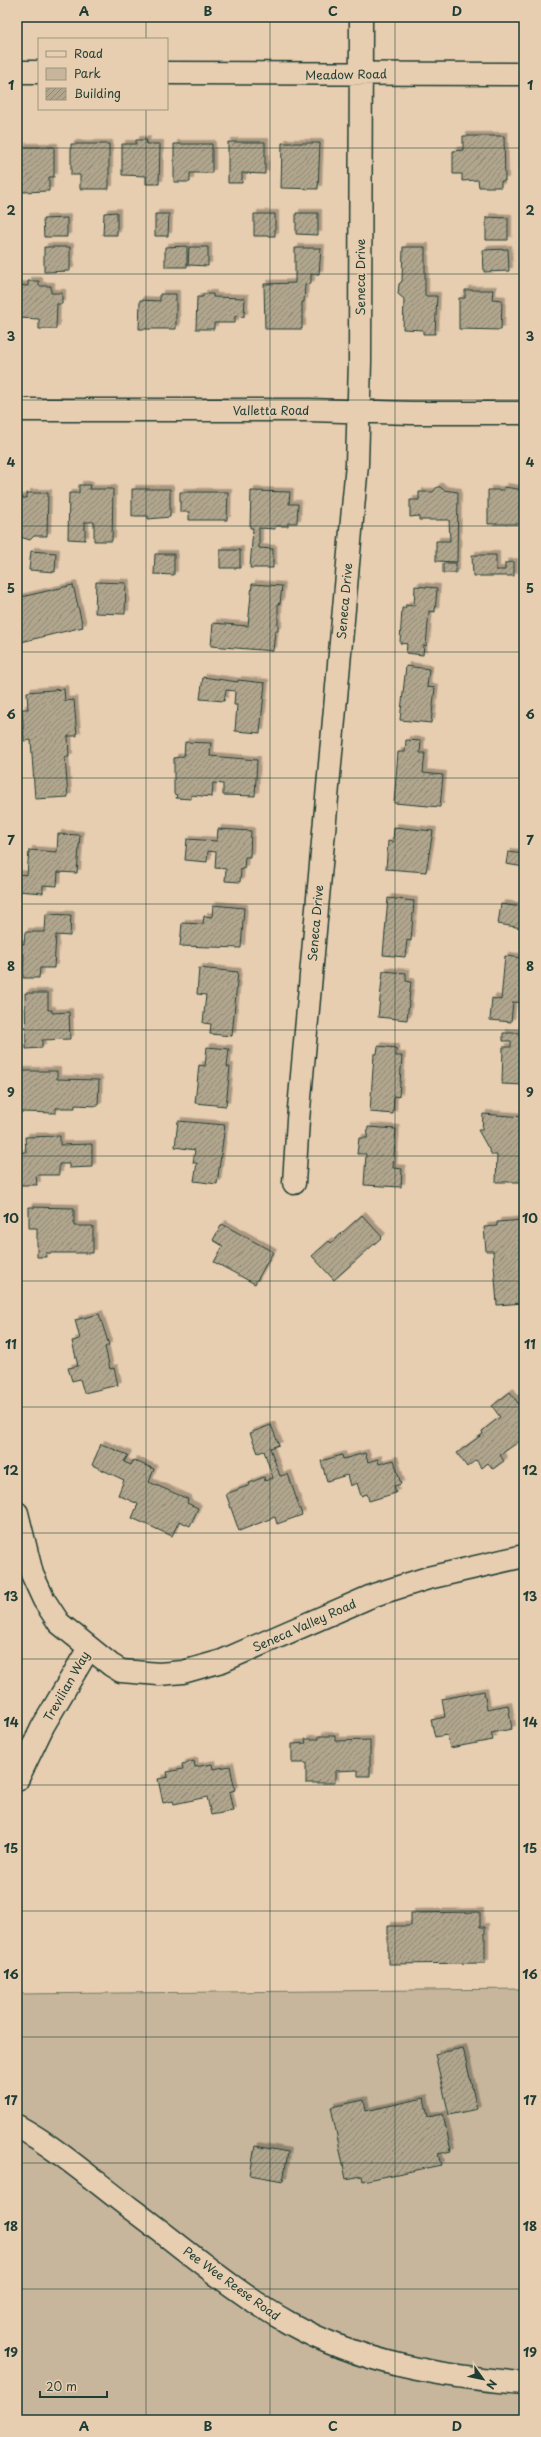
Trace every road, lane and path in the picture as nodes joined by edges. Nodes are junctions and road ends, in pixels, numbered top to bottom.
1 (361, 17) edge
2 (17, 72) edge
3 (38, 72) edge
4 (168, 73) edge
5 (361, 73) junction
6 (524, 74) edge
7 (17, 410) edge
8 (359, 411) junction
9 (524, 412) edge
10 (294, 1183) dead end
11 (17, 1513) edge
12 (524, 1556) edge
13 (89, 1648) junction
14 (17, 1780) edge
15 (17, 2126) edge
16 (524, 2383) edge

1 - 5 street, Seneca Drive
2 - 3 street
4 - 5 street, Meadow Road
5 - 6 street, Meadow Road
5 - 8 street, Seneca Drive
7 - 8 street, Valletta Road
8 - 9 street, Valletta Road
8 - 10 street, Seneca Drive
11 - 13 street, Trevilian Way
12 - 13 street, Seneca Valley Road
13 - 14 street, Trevilian Way
15 - 16 street, Pee Wee Reese Road

